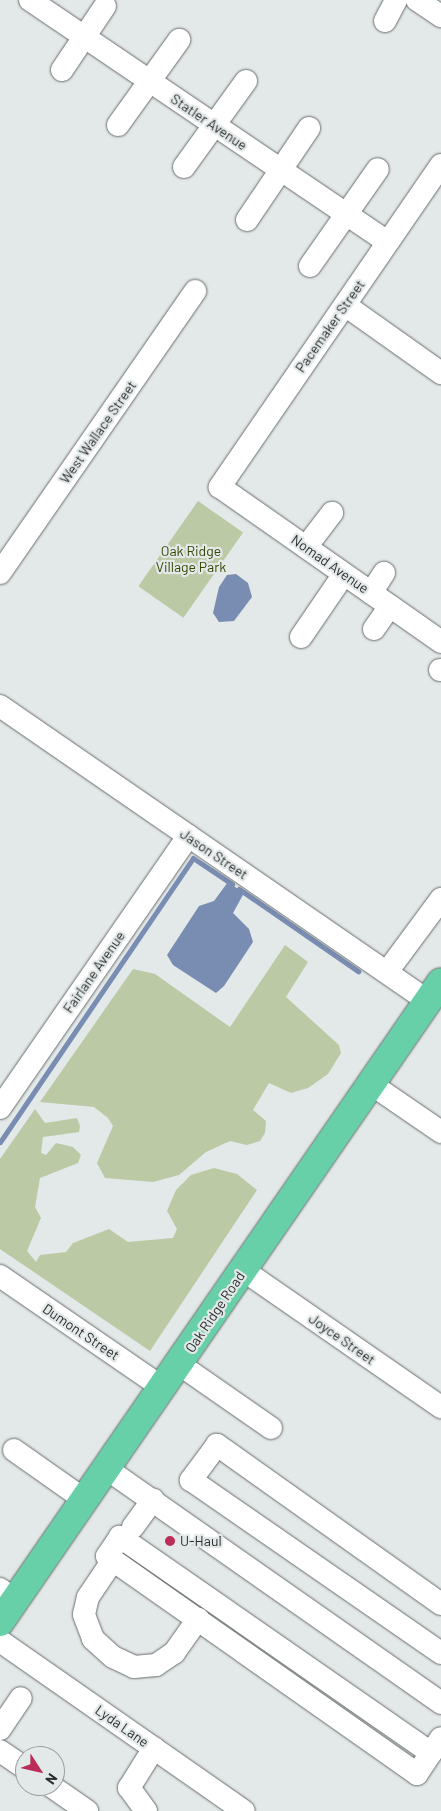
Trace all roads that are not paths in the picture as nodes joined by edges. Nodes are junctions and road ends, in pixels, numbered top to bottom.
1 (30, 0) edge
2 (396, 0) edge
3 (418, 0) edge
4 (105, 6) dead end
5 (441, 16) edge
6 (385, 21) dead end
7 (84, 37) junction
8 (179, 40) dead end
9 (62, 70) dead end
10 (246, 81) dead end
11 (150, 82) junction
12 (118, 125) dead end
13 (214, 126) junction
14 (309, 128) dead end
15 (441, 165) edge
16 (184, 167) dead end
17 (378, 170) dead end
18 (280, 171) junction
19 (346, 214) junction
20 (247, 220) dead end
21 (388, 242) junction
22 (310, 266) dead end
23 (195, 291) dead end
24 (344, 305) junction
25 (435, 371) edge
26 (220, 487) joint
27 (332, 513) dead end
28 (306, 547) junction
29 (384, 572) dead end
30 (0, 573) edge
31 (344, 574) junction
32 (371, 593) junction
33 (390, 606) junction
34 (374, 629) dead end
35 (302, 637) dead end
36 (439, 637) edge
37 (3, 714) edge
38 (188, 836) junction
39 (441, 899) edge
40 (387, 972) junction
41 (435, 991) edge
42 (372, 1084) junction
43 (0, 1108) edge
44 (441, 1132) edge
45 (243, 1270) junction
46 (0, 1276) edge
47 (179, 1364) junction
48 (162, 1388) junction
49 (441, 1407) edge
50 (271, 1428) dead end
51 (14, 1450) dead end
52 (107, 1469) junction
53 (153, 1499) junction
54 (85, 1500) junction
55 (133, 1527) dead end
56 (113, 1560) junction
57 (8, 1594) edge
58 (441, 1604) edge
59 (198, 1619) junction
60 (0, 1622) edge
61 (0, 1641) edge
62 (441, 1653) edge
63 (21, 1698) dead end
64 (441, 1703) edge
65 (1, 1725) edge
66 (436, 1746) edge
67 (154, 1748) junction
68 (0, 1751) edge
69 (15, 1761) edge
70 (65, 1796) edge
71 (87, 1811) edge
72 (146, 1811) edge
73 (244, 1811) edge

1 - 7 street, Statler Avenue
2 - 6 street
3 - 5 street
4 - 7 street
7 - 9 street
7 - 11 street, Statler Avenue
8 - 11 street
10 - 13 street
11 - 12 street
11 - 13 street, Statler Avenue
13 - 16 street
13 - 18 street, Statler Avenue
14 - 18 street
15 - 21 street, Pacemaker Street
17 - 19 street
18 - 19 street, Statler Avenue
18 - 20 street
19 - 21 street, Statler Avenue
19 - 22 street
21 - 24 street, Pacemaker Street
23 - 30 street, West Wallace Street
24 - 25 street
24 - 26 street, Pacemaker Street
26 - 28 street, Nomad Avenue
27 - 28 street
28 - 31 street, Nomad Avenue
29 - 32 street
31 - 32 street, Nomad Avenue
31 - 35 street
32 - 33 street, Nomad Avenue
33 - 34 street
33 - 36 street, Nomad Avenue
37 - 38 street, Jason Street
38 - 40 street, Jason Street
38 - 43 street, Fairlane Avenue
39 - 40 street
40 - 41 street, Jason Street
41 - 42 main road, Oak Ridge Road
42 - 44 street
42 - 45 main road, Oak Ridge Road
45 - 47 main road, Oak Ridge Road
45 - 49 street, Joyce Street
46 - 48 street, Dumont Street
47 - 48 main road, Oak Ridge Road
47 - 50 street
48 - 52 main road, Oak Ridge Road
51 - 54 street
52 - 53 street
52 - 54 main road, Oak Ridge Road
53 - 55 street
53 - 64 street
54 - 57 main road, Oak Ridge Road
56 - 59 street
56 - 59 street
56 - 66 street
57 - 60 main road, Oak Ridge Road
58 - 62 street
59 - 66 street
61 - 67 street, Lyda Lane
63 - 65 street
67 - 72 street
67 - 73 street, Lyda Lane
68 - 69 street
70 - 71 street

